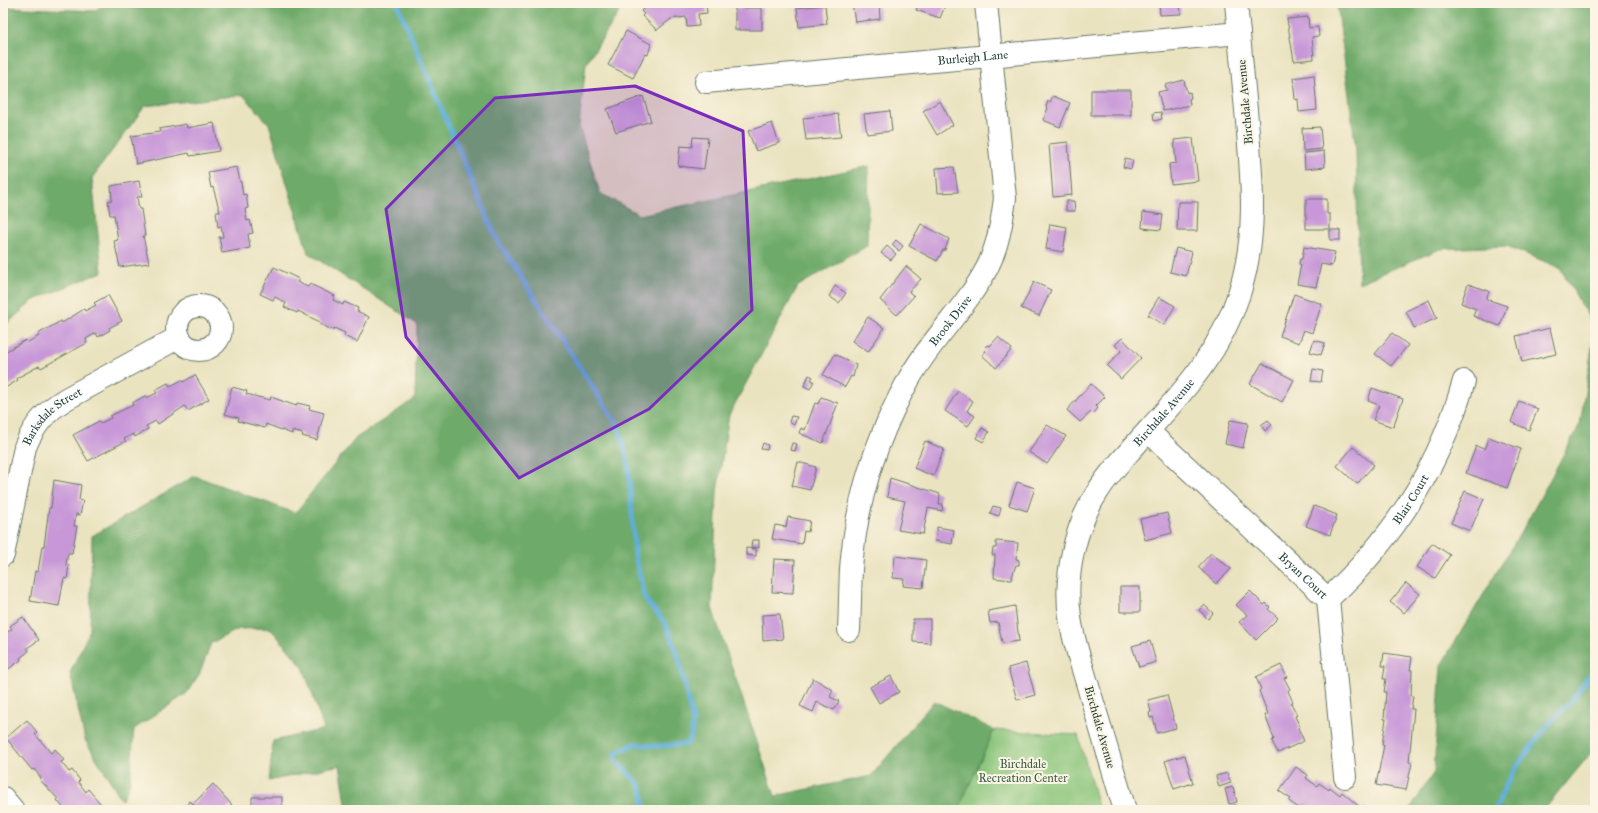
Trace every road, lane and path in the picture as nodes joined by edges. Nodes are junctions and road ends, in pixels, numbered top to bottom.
1 (986, 3) edge
2 (1236, 3) edge
3 (1239, 33) junction
4 (991, 55) junction
5 (706, 82) dead end
6 (179, 337) dead end
7 (1464, 381) dead end
8 (1148, 431) junction
9 (3, 555) edge
10 (1328, 600) junction
11 (850, 630) dead end
12 (1344, 777) dead end
13 (3, 798) edge
14 (13, 810) edge
15 (1125, 810) edge

1 - 4 street, Brook Drive
2 - 3 street, Birchdale Avenue
3 - 4 street, Burleigh Lane
3 - 8 street, Birchdale Avenue
4 - 5 street, Burleigh Lane
4 - 11 street, Brook Drive
6 - 9 street, Barksdale Street
7 - 10 street, Blair Court
8 - 10 street, Bryan Court
8 - 15 street, Birchdale Avenue
10 - 12 street, Bryan Court
13 - 14 street

